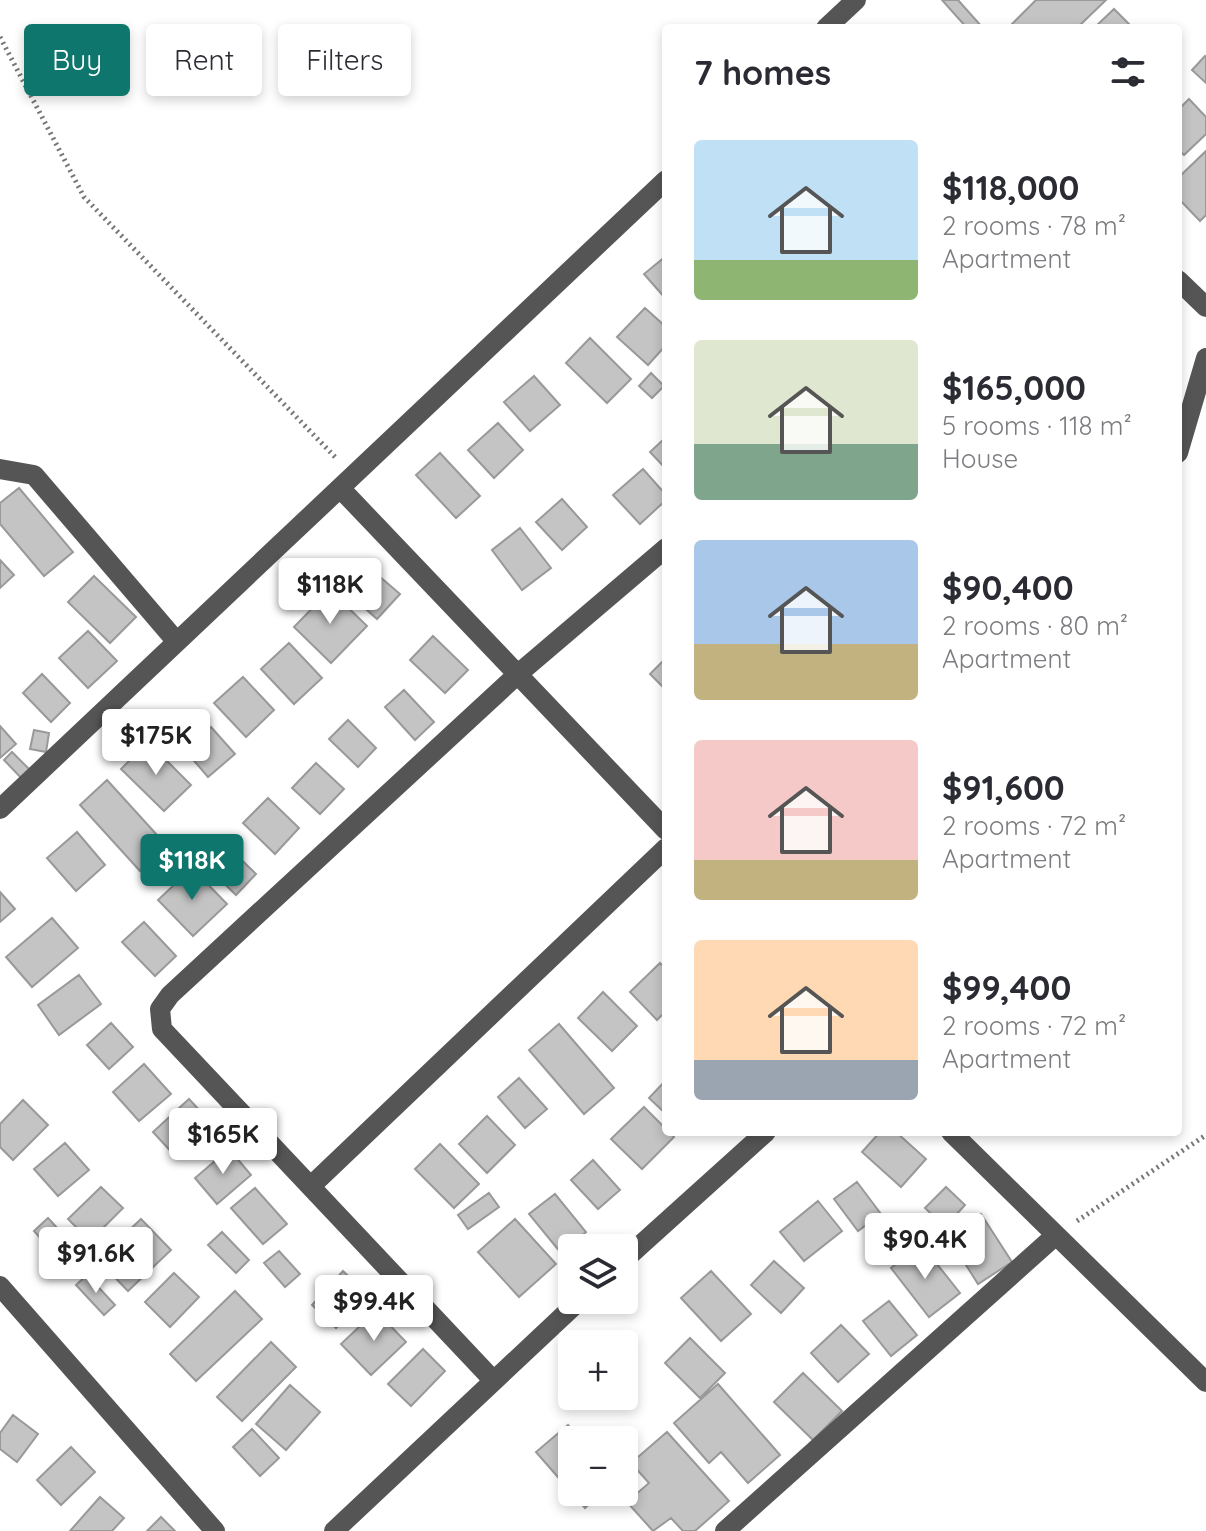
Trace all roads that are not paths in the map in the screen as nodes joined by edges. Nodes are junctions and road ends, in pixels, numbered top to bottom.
1 (856, 0) edge
2 (830, 24) edge
3 (662, 184) edge
4 (1182, 284) edge
5 (1206, 307) edge
6 (1206, 358) edge
7 (1182, 439) edge
8 (0, 469) edge
9 (347, 482) junction
10 (662, 551) edge
11 (177, 642) junction
12 (518, 674) junction
13 (0, 809) edge
14 (662, 826) edge
15 (662, 852) edge
16 (762, 1136) edge
17 (955, 1136) edge
18 (311, 1186) junction
19 (1056, 1235) junction
20 (638, 1247) edge
21 (0, 1286) edge
22 (564, 1314) edge
23 (492, 1379) junction
24 (1206, 1382) edge
25 (215, 1531) edge
26 (334, 1531) edge
27 (725, 1531) edge

1 - 2 street
3 - 9 street
4 - 5 street
6 - 7 street
8 - 11 street
9 - 11 street
9 - 12 street
10 - 12 street
11 - 13 street
12 - 14 street
12 - 18 street
15 - 18 street
16 - 20 street
17 - 19 street
18 - 23 street
19 - 24 street
19 - 27 street
21 - 25 street
22 - 23 street
23 - 26 street

